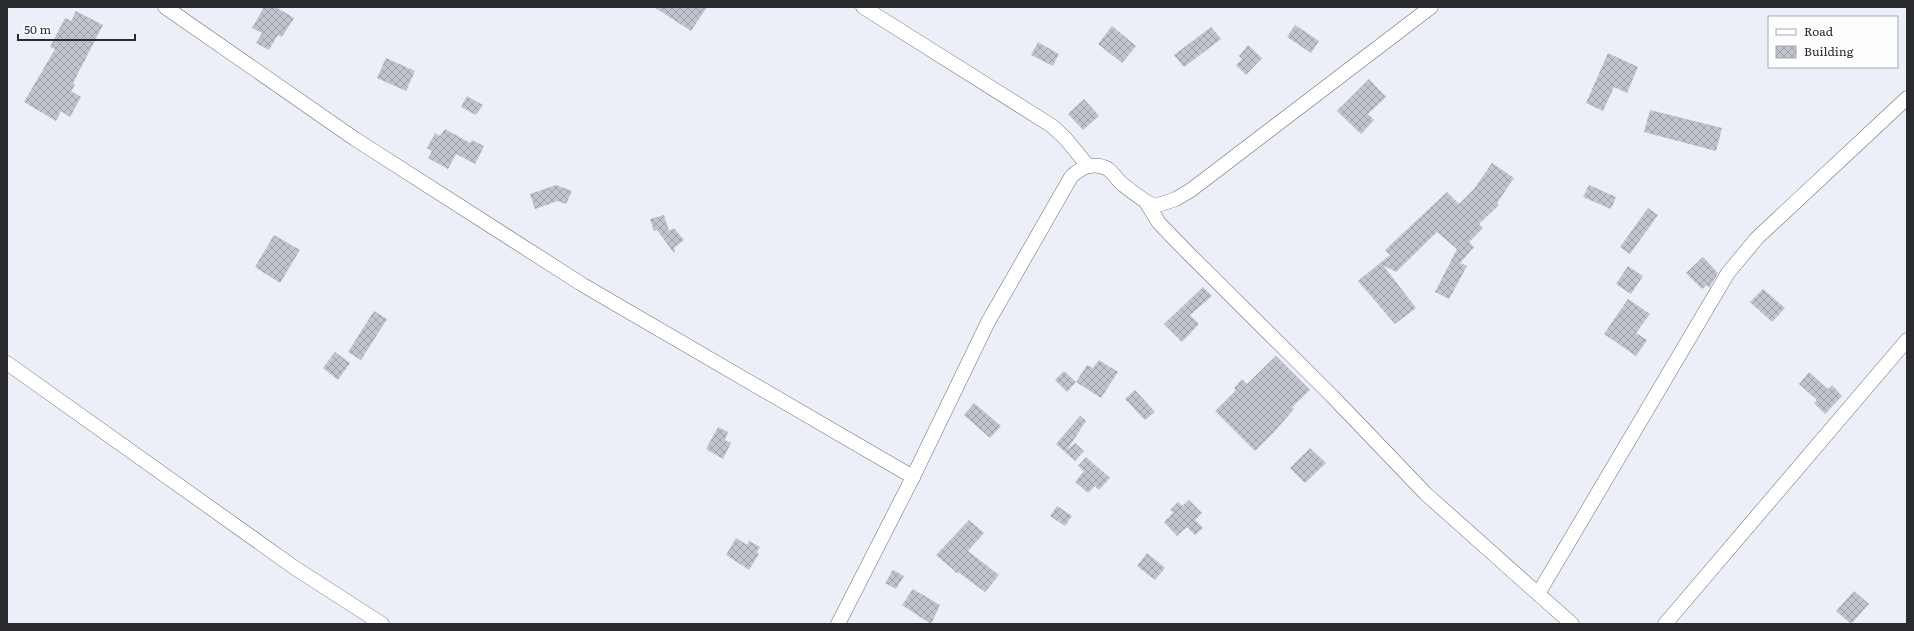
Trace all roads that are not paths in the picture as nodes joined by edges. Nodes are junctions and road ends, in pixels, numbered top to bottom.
1 (165, 7) edge
2 (863, 7) edge
3 (1431, 7) edge
4 (1907, 98) edge
5 (1088, 166) junction
6 (1146, 202) junction
7 (1907, 340) edge
8 (7, 364) edge
9 (913, 477) junction
10 (1538, 594) junction
11 (382, 624) edge
12 (838, 624) edge
13 (1572, 624) edge
14 (1665, 624) edge

1 - 9 street
2 - 5 street
3 - 6 street
4 - 10 street
5 - 6 street
5 - 9 street
6 - 10 street
7 - 14 street
8 - 11 street
9 - 12 street
10 - 13 street

